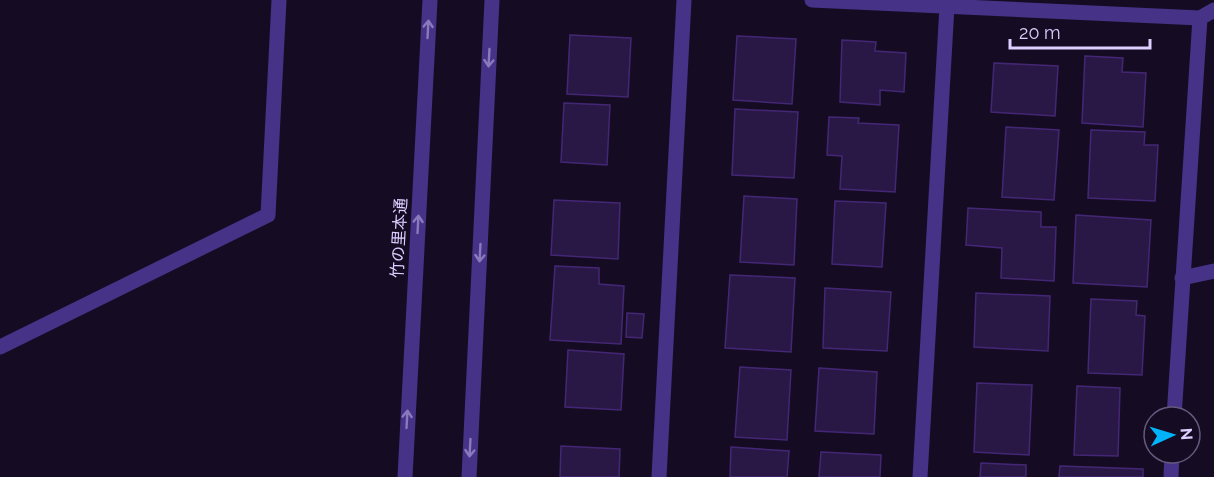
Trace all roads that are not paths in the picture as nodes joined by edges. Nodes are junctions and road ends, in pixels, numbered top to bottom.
1 (279, 0) edge
2 (430, 0) edge
3 (492, 0) edge
4 (684, 0) edge
5 (812, 0) edge
6 (947, 6) junction
7 (1214, 10) edge
8 (1200, 18) junction
9 (1214, 271) edge
10 (1182, 278) junction
11 (0, 347) edge
12 (1175, 405) edge
13 (405, 477) edge
14 (469, 477) edge
15 (658, 477) edge
16 (920, 477) edge

1 - 11 street
13 -> 2 street, 竹の里本通
3 -> 14 street
4 - 15 street
5 - 6 street
6 - 8 street
6 - 16 street
7 - 8 street
8 - 10 street
9 - 10 street
10 - 12 street

